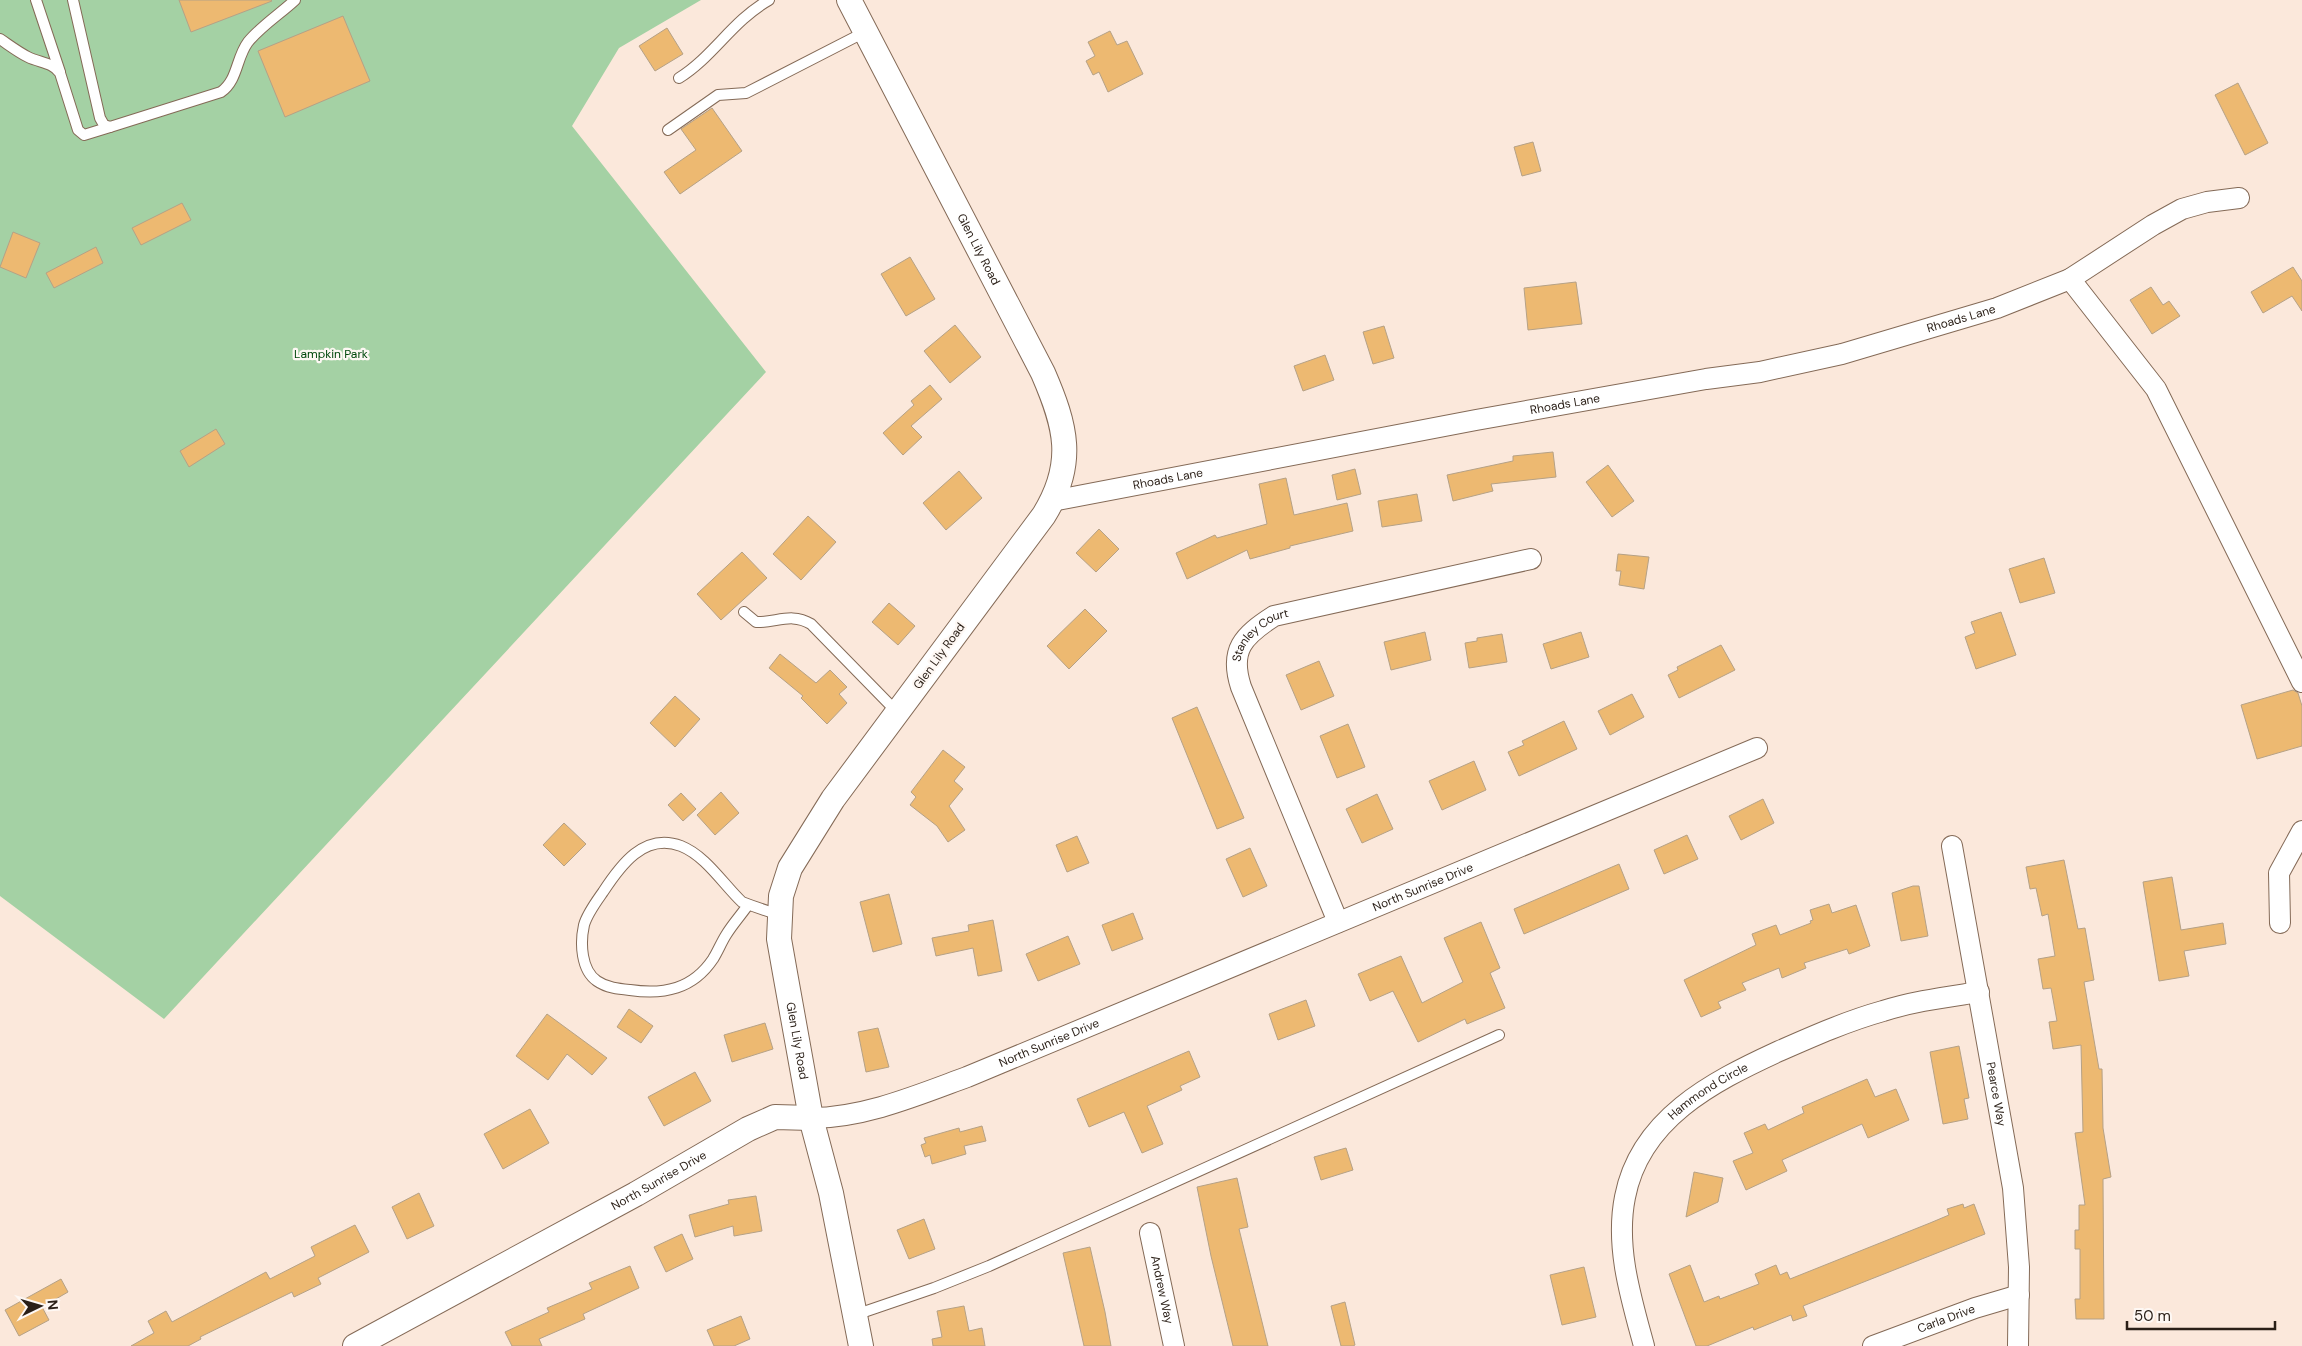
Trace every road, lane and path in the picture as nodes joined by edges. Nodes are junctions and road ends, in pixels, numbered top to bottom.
1 (36, 0) edge
2 (73, 0) edge
3 (295, 0) edge
4 (768, 0) edge
5 (849, 0) edge
6 (865, 32) junction
7 (0, 40) edge
8 (60, 73) junction
9 (679, 78) dead end
10 (110, 127) junction
11 (668, 130) dead end
12 (2239, 198) dead end
13 (2070, 279) junction
14 (1052, 501) junction
15 (1531, 559) dead end
16 (744, 612) dead end
17 (2302, 682) edge
18 (898, 712) junction
19 (1757, 748) dead end
20 (2302, 831) edge
21 (1952, 846) dead end
22 (748, 905) junction
23 (780, 915) junction
24 (1338, 922) junction
25 (2280, 923) dead end
26 (1980, 992) junction
27 (1499, 1034) dead end
28 (811, 1118) junction
29 (1150, 1233) dead end
30 (2019, 1295) junction
31 (855, 1315) junction
32 (355, 1346) edge
33 (861, 1346) edge
34 (1174, 1346) edge
35 (1644, 1346) edge
36 (1873, 1346) edge
37 (2018, 1346) edge

1 - 8 lane
2 - 10 lane
3 - 10 lane
4 - 9 lane
5 - 6 street, Glen Lily Road
6 - 11 lane
6 - 14 street, Glen Lily Road
7 - 8 lane
8 - 10 lane
12 - 13 street, Rhoads Lane
13 - 14 street, Rhoads Lane
13 - 17 street
14 - 18 street, Glen Lily Road
15 - 24 street, Stanley Court
16 - 18 lane
18 - 23 street, Glen Lily Road
19 - 24 street, North Sunrise Drive
20 - 25 street
21 - 26 street, Pearce Way
22 - 22 lane
22 - 23 lane
23 - 28 street, Glen Lily Road
24 - 28 street, North Sunrise Drive
26 - 30 street, Pearce Way
26 - 35 street, Hammond Circle
27 - 31 lane
28 - 31 street, Glen Lily Road
28 - 32 street, North Sunrise Drive
29 - 34 street, Andrew Way
30 - 36 street, Carla Drive
30 - 37 street, Pearce Way
31 - 33 street, Glen Lily Road

